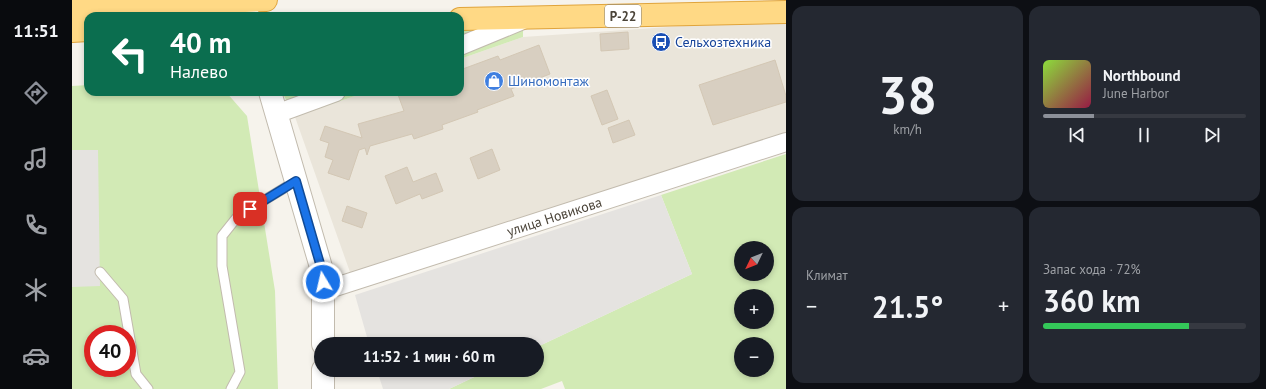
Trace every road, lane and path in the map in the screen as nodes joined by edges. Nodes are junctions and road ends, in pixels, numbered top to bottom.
1 (266, 0) edge
2 (246, 6) edge
3 (72, 9) edge
4 (786, 12) edge
5 (527, 18) junction
6 (464, 19) edge
7 (84, 30) edge
8 (72, 31) edge
9 (464, 44) edge
10 (271, 96) edge
11 (325, 96) edge
12 (276, 114) junction
13 (786, 142) edge
14 (296, 181) junction
15 (100, 272) dead end
16 (323, 291) junction
17 (323, 337) edge
18 (323, 377) edge
19 (148, 389) edge
20 (231, 389) edge
21 (323, 389) edge

1 - 2 highway
2 - 3 highway
4 - 5 highway, Р-22
5 - 6 highway, Р-22
5 - 9 street
7 - 8 highway
10 - 12 street
11 - 12 street
12 - 14 street
13 - 16 street, улица Новикова
14 - 16 street
14 - 20 lane
15 - 19 lane
16 - 17 street
18 - 21 street

